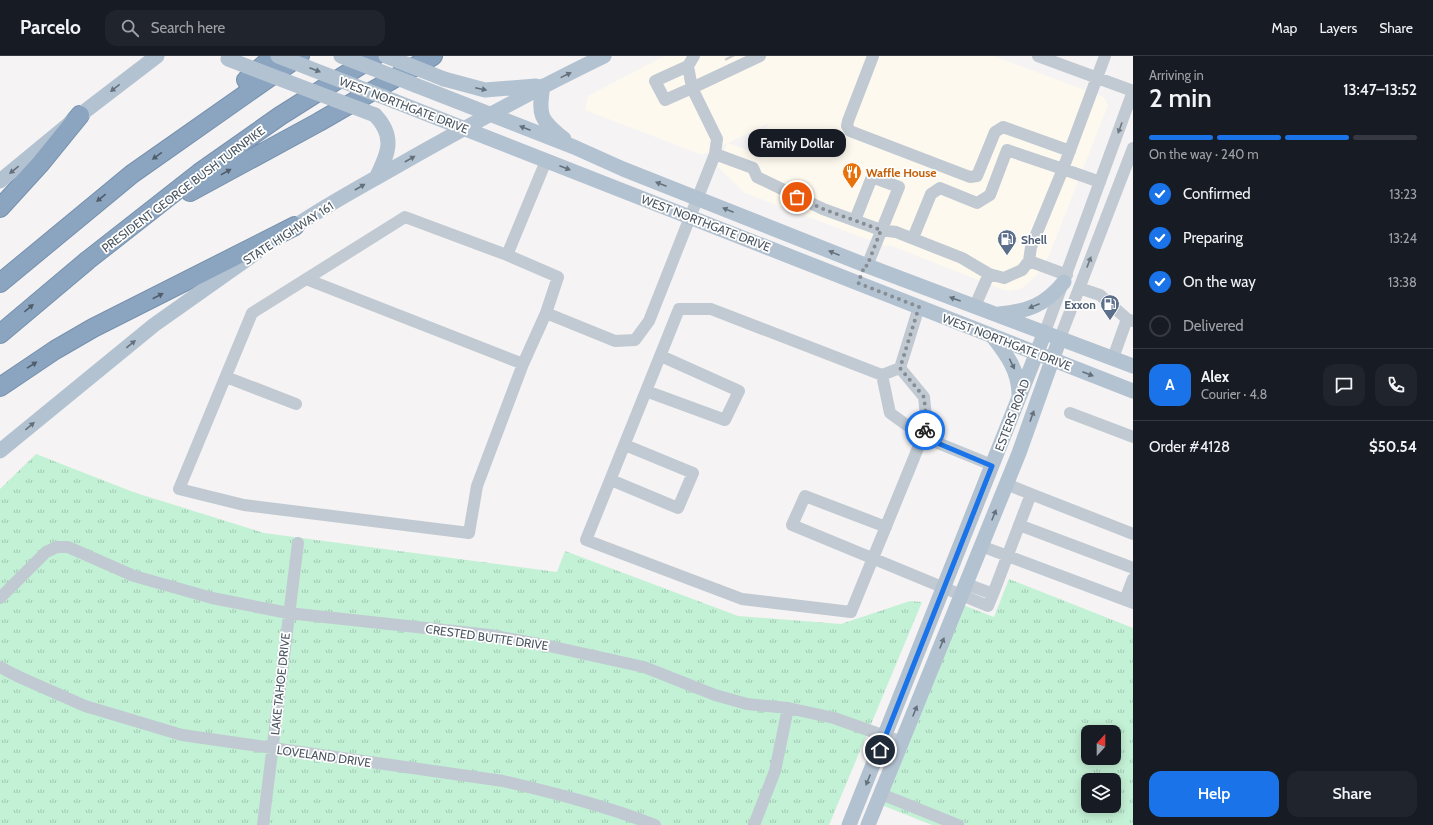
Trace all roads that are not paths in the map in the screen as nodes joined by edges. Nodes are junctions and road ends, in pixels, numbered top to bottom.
1 (137, 56) edge
2 (157, 56) edge
3 (274, 56) edge
4 (278, 56) edge
5 (300, 56) edge
6 (341, 56) edge
7 (376, 56) edge
8 (386, 56) edge
9 (433, 56) edge
10 (604, 56) edge
11 (873, 56) edge
12 (1105, 56) edge
13 (225, 57) edge
14 (1046, 57) edge
15 (752, 58) edge
16 (691, 61) edge
17 (132, 75) junction
18 (1097, 78) junction
19 (543, 86) junction
20 (692, 88) junction
21 (1133, 91) edge
22 (80, 115) junction
23 (491, 115) junction
24 (464, 128) junction
25 (183, 137) junction
26 (574, 147) junction
27 (1133, 148) edge
28 (1070, 151) junction
29 (715, 154) junction
30 (546, 160) junction
31 (1063, 169) junction
32 (376, 178) junction
33 (0, 181) edge
34 (1100, 182) junction
35 (698, 198) junction
36 (0, 208) edge
37 (690, 217) junction
38 (143, 218) junction
39 (854, 220) junction
40 (295, 226) junction
41 (881, 230) junction
42 (912, 238) junction
43 (507, 255) junction
44 (1029, 261) junction
45 (866, 266) junction
46 (989, 274) junction
47 (1065, 278) junction
48 (306, 279) junction
49 (0, 283) edge
50 (858, 283) junction
51 (1079, 288) junction
52 (975, 306) junction
53 (919, 307) junction
54 (546, 313) junction
55 (997, 314) junction
56 (1130, 320) edge
57 (1045, 332) junction
58 (0, 334) edge
59 (992, 336) junction
60 (1060, 338) junction
61 (1036, 354) junction
62 (661, 356) junction
63 (1113, 358) junction
64 (1052, 359) junction
65 (523, 364) junction
66 (1133, 366) edge
67 (900, 368) junction
68 (882, 375) junction
69 (226, 377) junction
70 (0, 387) edge
71 (1133, 391) edge
72 (646, 392) junction
73 (1019, 397) junction
74 (296, 404) dead end
75 (1070, 413) dead end
76 (923, 437) junction
77 (1133, 437) edge
78 (625, 445) junction
79 (0, 451) edge
80 (992, 466) junction
81 (611, 480) junction
82 (1006, 484) junction
83 (1031, 494) junction
84 (1019, 525) junction
85 (886, 527) junction
86 (1133, 534) edge
87 (298, 543) dead end
88 (982, 546) junction
89 (1007, 555) junction
90 (873, 557) junction
91 (1133, 568) edge
92 (1133, 579) edge
93 (944, 587) junction
94 (964, 590) junction
95 (0, 598) edge
96 (1129, 601) edge
97 (288, 613) junction
98 (0, 667) edge
99 (788, 708) junction
100 (885, 736) junction
101 (902, 742) junction
102 (273, 749) junction
103 (881, 794) junction
104 (263, 825) edge
105 (655, 825) edge
106 (754, 825) edge
107 (849, 825) edge
108 (868, 825) edge
109 (958, 825) edge

1 - 17 main road
2 - 17 main road
3 - 25 highway
4 -> 24 main road, WEST NORTHGATE DRIVE, bridge
5 - 25 highway
6 - 23 main road, WEST NORTHGATE DRIVE, bridge
7 - 38 highway, PRESIDENT GEORGE BUSH TURNPIKE
8 -> 19 main road, bridge
38 -> 9 highway
19 -> 10 main road, STATE HIGHWAY 161
11 - 28 street
12 - 18 street
13 - 32 main road, bridge
14 - 18 street
15 - 20 street
16 - 20 street
16 - 20 street
17 -> 22 main road
18 - 21 street
18 - 28 street
19 - 23 main road, STATE HIGHWAY 161
19 - 26 main road
20 - 29 street
21 -> 34 street, ESTERS ROAD
22 -> 33 main road
22 - 36 highway
23 - 24 main road, STATE HIGHWAY 161
26 -> 23 main road, WEST NORTHGATE DRIVE
24 - 30 main road, WEST NORTHGATE DRIVE
32 -> 24 main road, STATE HIGHWAY 161
25 -> 49 highway
35 -> 26 main road, WEST NORTHGATE DRIVE
51 -> 27 street, ESTERS ROAD
28 - 31 street
29 - 35 street
29 - 39 street
30 -> 37 main road, WEST NORTHGATE DRIVE
30 - 43 street
31 - 34 street
31 - 42 street
31 - 44 street
40 -> 32 main road, STATE HIGHWAY 161
34 - 47 street, ESTERS ROAD
35 - 37 street
45 -> 35 main road, WEST NORTHGATE DRIVE
37 - 50 main road, WEST NORTHGATE DRIVE
37 - 54 street
58 -> 38 highway, PRESIDENT GEORGE BUSH TURNPIKE
39 - 41 street
39 - 41 street
70 -> 40 highway
79 -> 40 main road, STATE HIGHWAY 161
41 - 42 street
41 - 45 street
42 - 46 street
43 - 48 street
43 - 54 street
44 - 46 street
44 - 47 street
45 - 50 main road
52 -> 45 main road, WEST NORTHGATE DRIVE
46 - 52 street
47 -> 55 main road
47 - 57 street, ESTERS ROAD
48 - 65 street
48 - 69 street
50 - 53 main road, WEST NORTHGATE DRIVE
51 - 56 street
51 - 60 street, ESTERS ROAD
52 - 55 main road, WEST NORTHGATE DRIVE
53 - 59 main road, WEST NORTHGATE DRIVE
53 - 67 street
54 - 65 street
55 - 57 main road, WEST NORTHGATE DRIVE
56 - 63 street
57 - 60 main road, WEST NORTHGATE DRIVE
57 - 61 main road, ESTERS ROAD
59 - 61 main road, WEST NORTHGATE DRIVE
59 -> 73 main road
60 - 63 main road, WEST NORTHGATE DRIVE
60 - 64 main road, ESTERS ROAD
61 - 64 main road, WEST NORTHGATE DRIVE
61 - 73 main road, ESTERS ROAD
62 - 68 street
62 - 72 street
62 - 72 street
63 - 66 main road, WEST NORTHGATE DRIVE
64 -> 71 main road, WEST NORTHGATE DRIVE
82 -> 64 main road, ESTERS ROAD
65 - 69 street
67 - 68 street
67 - 76 street
68 - 76 street
69 - 74 street
72 - 78 street
73 - 80 main road, ESTERS ROAD
75 - 77 street
76 - 80 street
76 - 85 street
78 - 81 street
78 - 81 street
80 - 93 main road, ESTERS ROAD
81 - 90 street
82 - 83 street
88 -> 82 main road, ESTERS ROAD
83 - 84 street
83 - 86 street
84 - 89 street
84 - 91 street
85 - 90 street
85 - 90 street
87 - 97 street, LAKE TAHOE DRIVE
88 - 89 street
88 - 94 main road, ESTERS ROAD
89 - 94 street
89 - 96 street
90 - 93 street
92 - 96 street
93 - 94 street
93 - 100 main road, ESTERS ROAD
101 -> 94 main road, ESTERS ROAD
95 - 97 street, CRESTED BUTTE DRIVE
97 - 99 street, CRESTED BUTTE DRIVE
97 - 102 street, LAKE TAHOE DRIVE
98 - 102 street, LOVELAND DRIVE
99 - 100 street, CRESTED BUTTE DRIVE
99 - 106 street
100 - 101 street, CRESTED BUTTE DRIVE
100 -> 107 main road, ESTERS ROAD
101 - 103 main road, ESTERS ROAD
102 - 104 street, LAKE TAHOE DRIVE
102 - 105 street, LOVELAND DRIVE
103 - 108 main road, ESTERS ROAD
103 - 109 street

